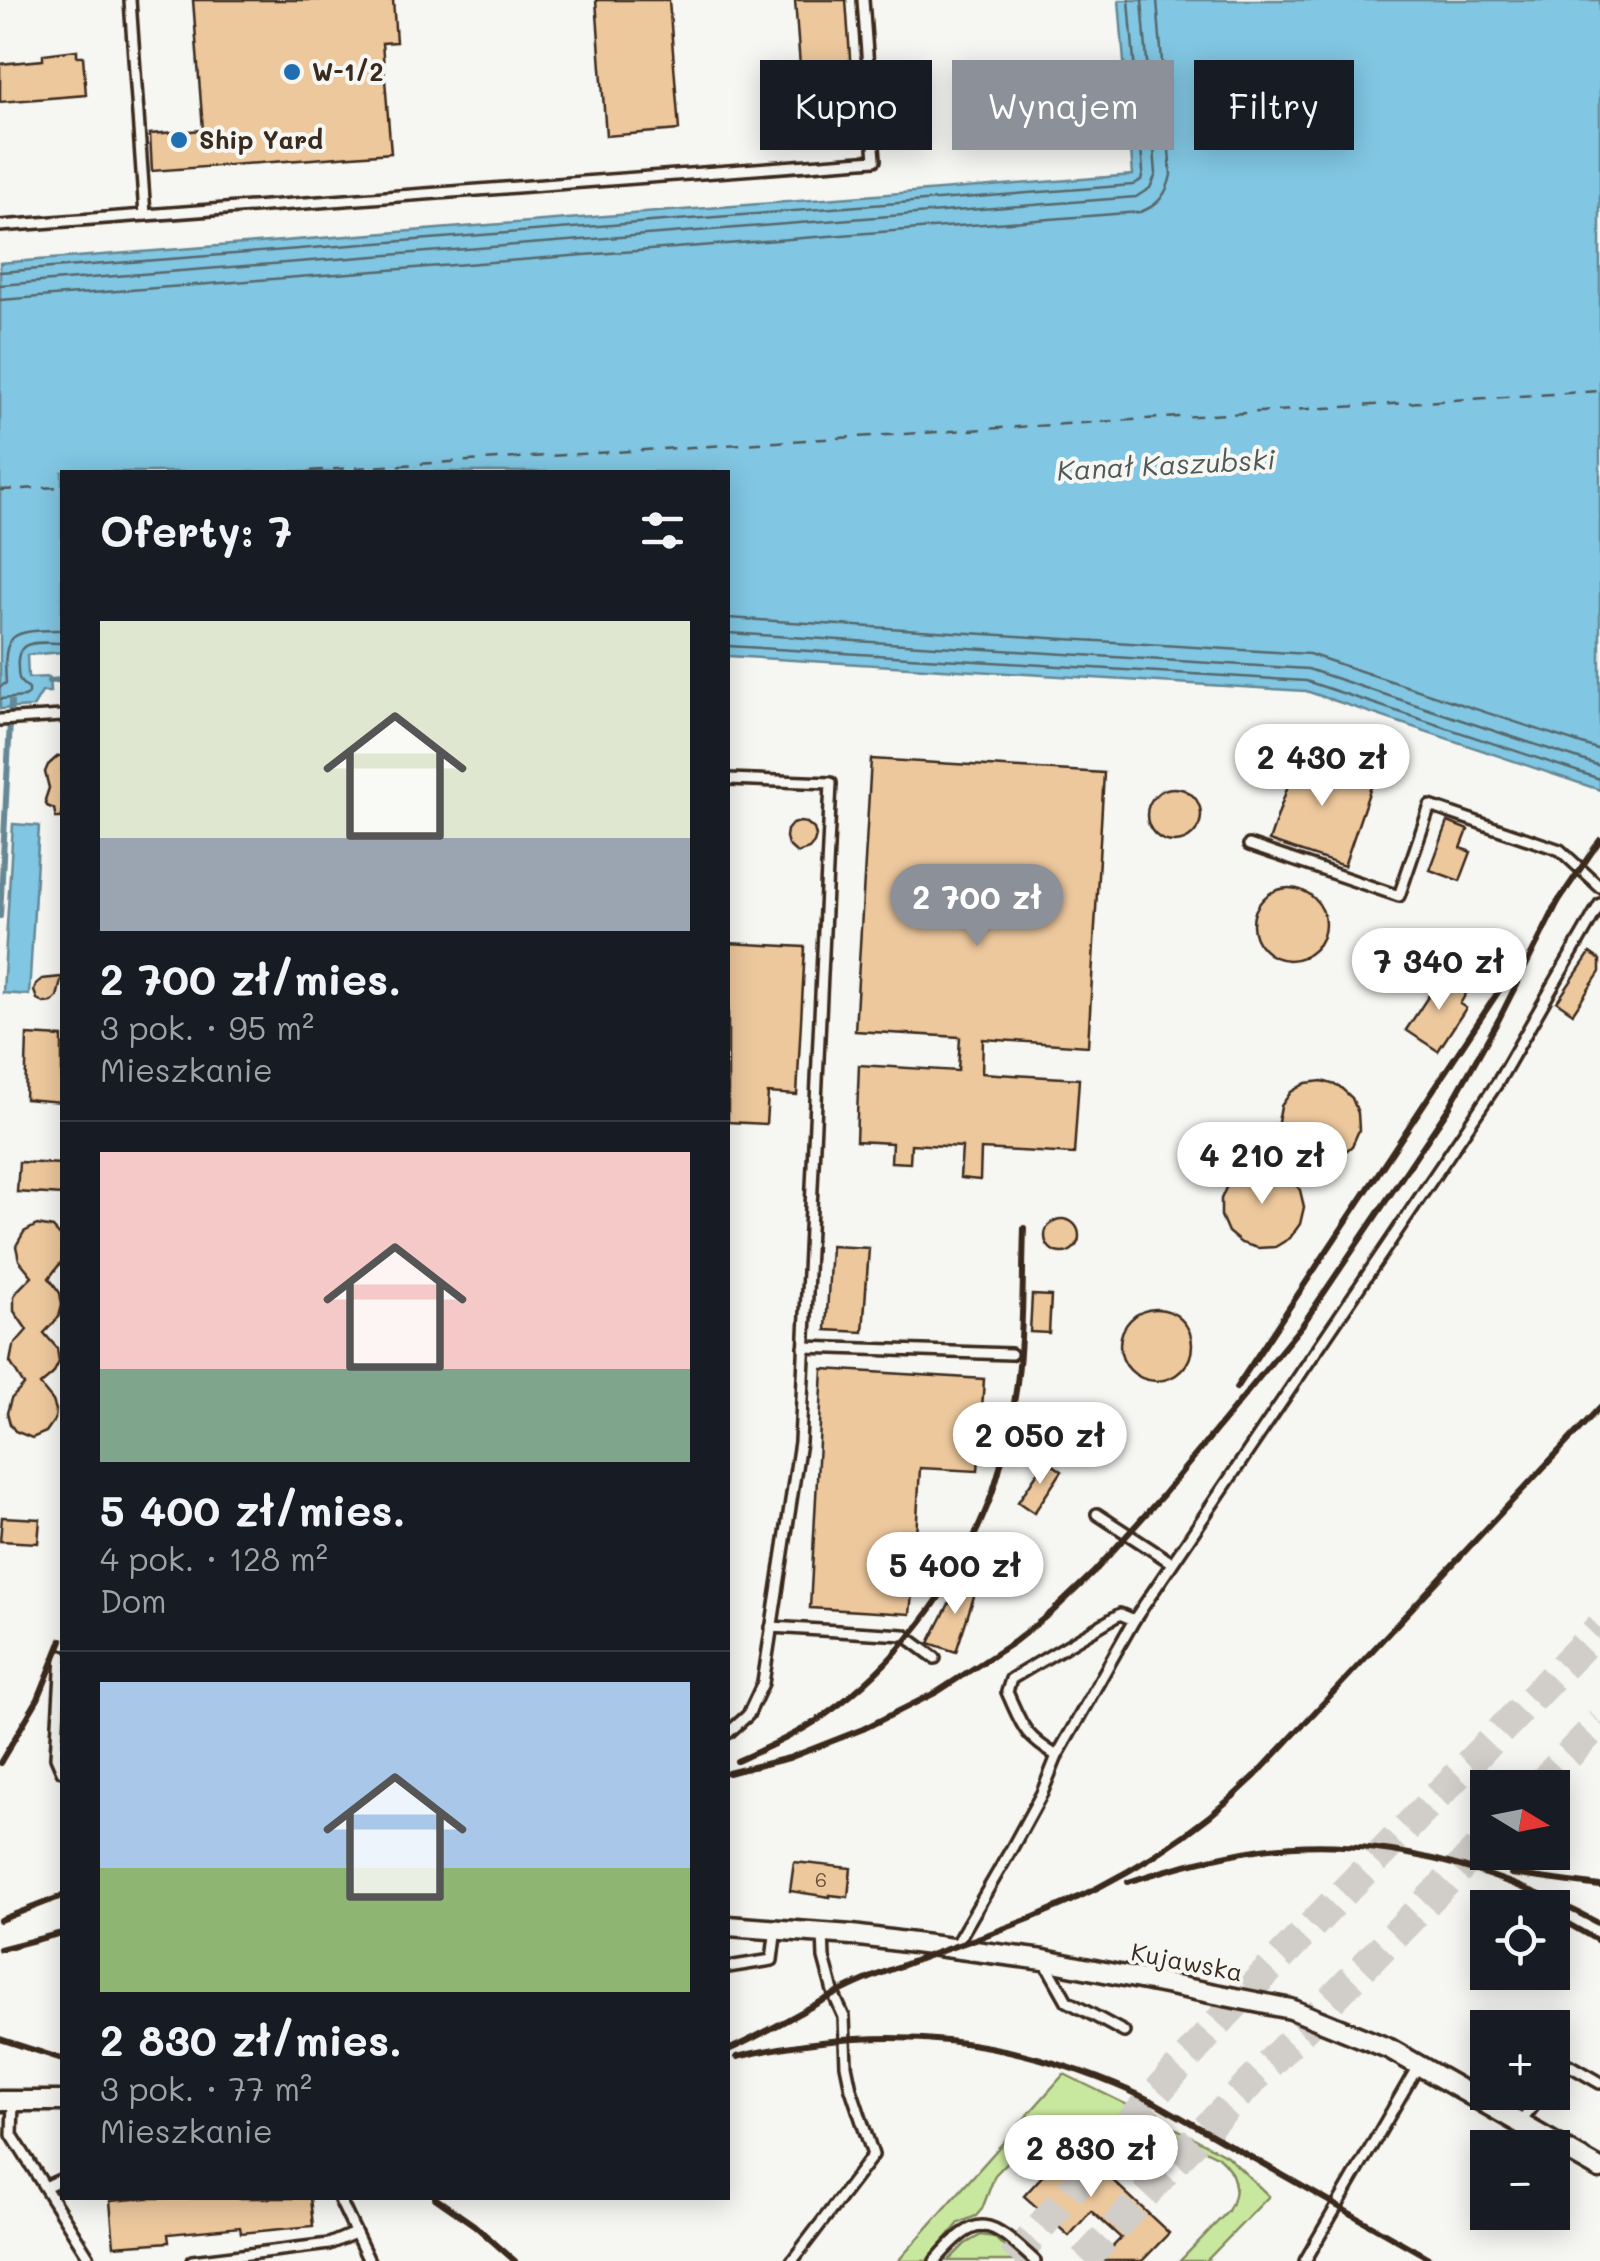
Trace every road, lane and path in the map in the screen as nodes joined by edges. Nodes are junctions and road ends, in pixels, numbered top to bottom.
1 (130, 0) edge
2 (863, 0) edge
3 (145, 216) junction
4 (0, 226) edge
5 (60, 716) edge
6 (0, 720) edge
7 (730, 778) edge
8 (1249, 846) dead end
9 (1600, 886) edge
10 (1600, 904) edge
11 (804, 1347) junction
12 (1011, 1354) dead end
13 (1096, 1514) dead end
14 (1172, 1562) junction
15 (1134, 1620) junction
16 (772, 1627) junction
17 (935, 1658) dead end
18 (60, 1690) edge
19 (730, 1732) edge
20 (1057, 1756) junction
21 (60, 1766) edge
22 (730, 1926) edge
23 (776, 1928) junction
24 (823, 1932) junction
25 (954, 1947) junction
26 (1044, 1960) junction
27 (730, 1967) edge
28 (1124, 2032) dead end
29 (1418, 2066) junction
30 (1570, 2066) edge
31 (1600, 2083) edge
32 (7, 2101) edge
33 (60, 2101) edge
34 (1530, 2110) edge
35 (1520, 2123) junction
36 (1600, 2169) edge
37 (60, 2180) edge
38 (45, 2187) junction
39 (340, 2200) edge
40 (355, 2233) junction
41 (91, 2261) edge
42 (192, 2261) edge
43 (369, 2261) edge
44 (792, 2261) edge
45 (935, 2261) edge
46 (1035, 2261) edge
47 (1305, 2261) edge

1 - 3 lane
2 - 3 lane
3 - 4 lane
5 - 6 lane
7 - 11 lane
8 - 9 lane
10 - 14 lane
11 - 12 lane
11 - 16 lane
13 - 14 lane
14 - 15 lane
15 - 20 lane
15 - 20 lane
16 - 17 lane
16 - 19 lane
18 - 21 lane
20 - 25 lane
22 - 23 street, Kujawska
23 - 24 street, Kujawska
23 - 27 lane
24 - 25 street, Kujawska
24 - 44 lane
25 - 26 street, Kujawska
26 - 28 lane
26 - 29 street, Kujawska
29 - 35 street, Kujawska
29 - 47 lane
30 - 31 lane
32 - 33 street
32 - 38 lane
34 - 35 lane
35 - 36 street, Kujawska
37 - 38 lane
38 - 41 lane
39 - 40 lane
40 - 42 lane
40 - 43 lane
45 - 46 lane

